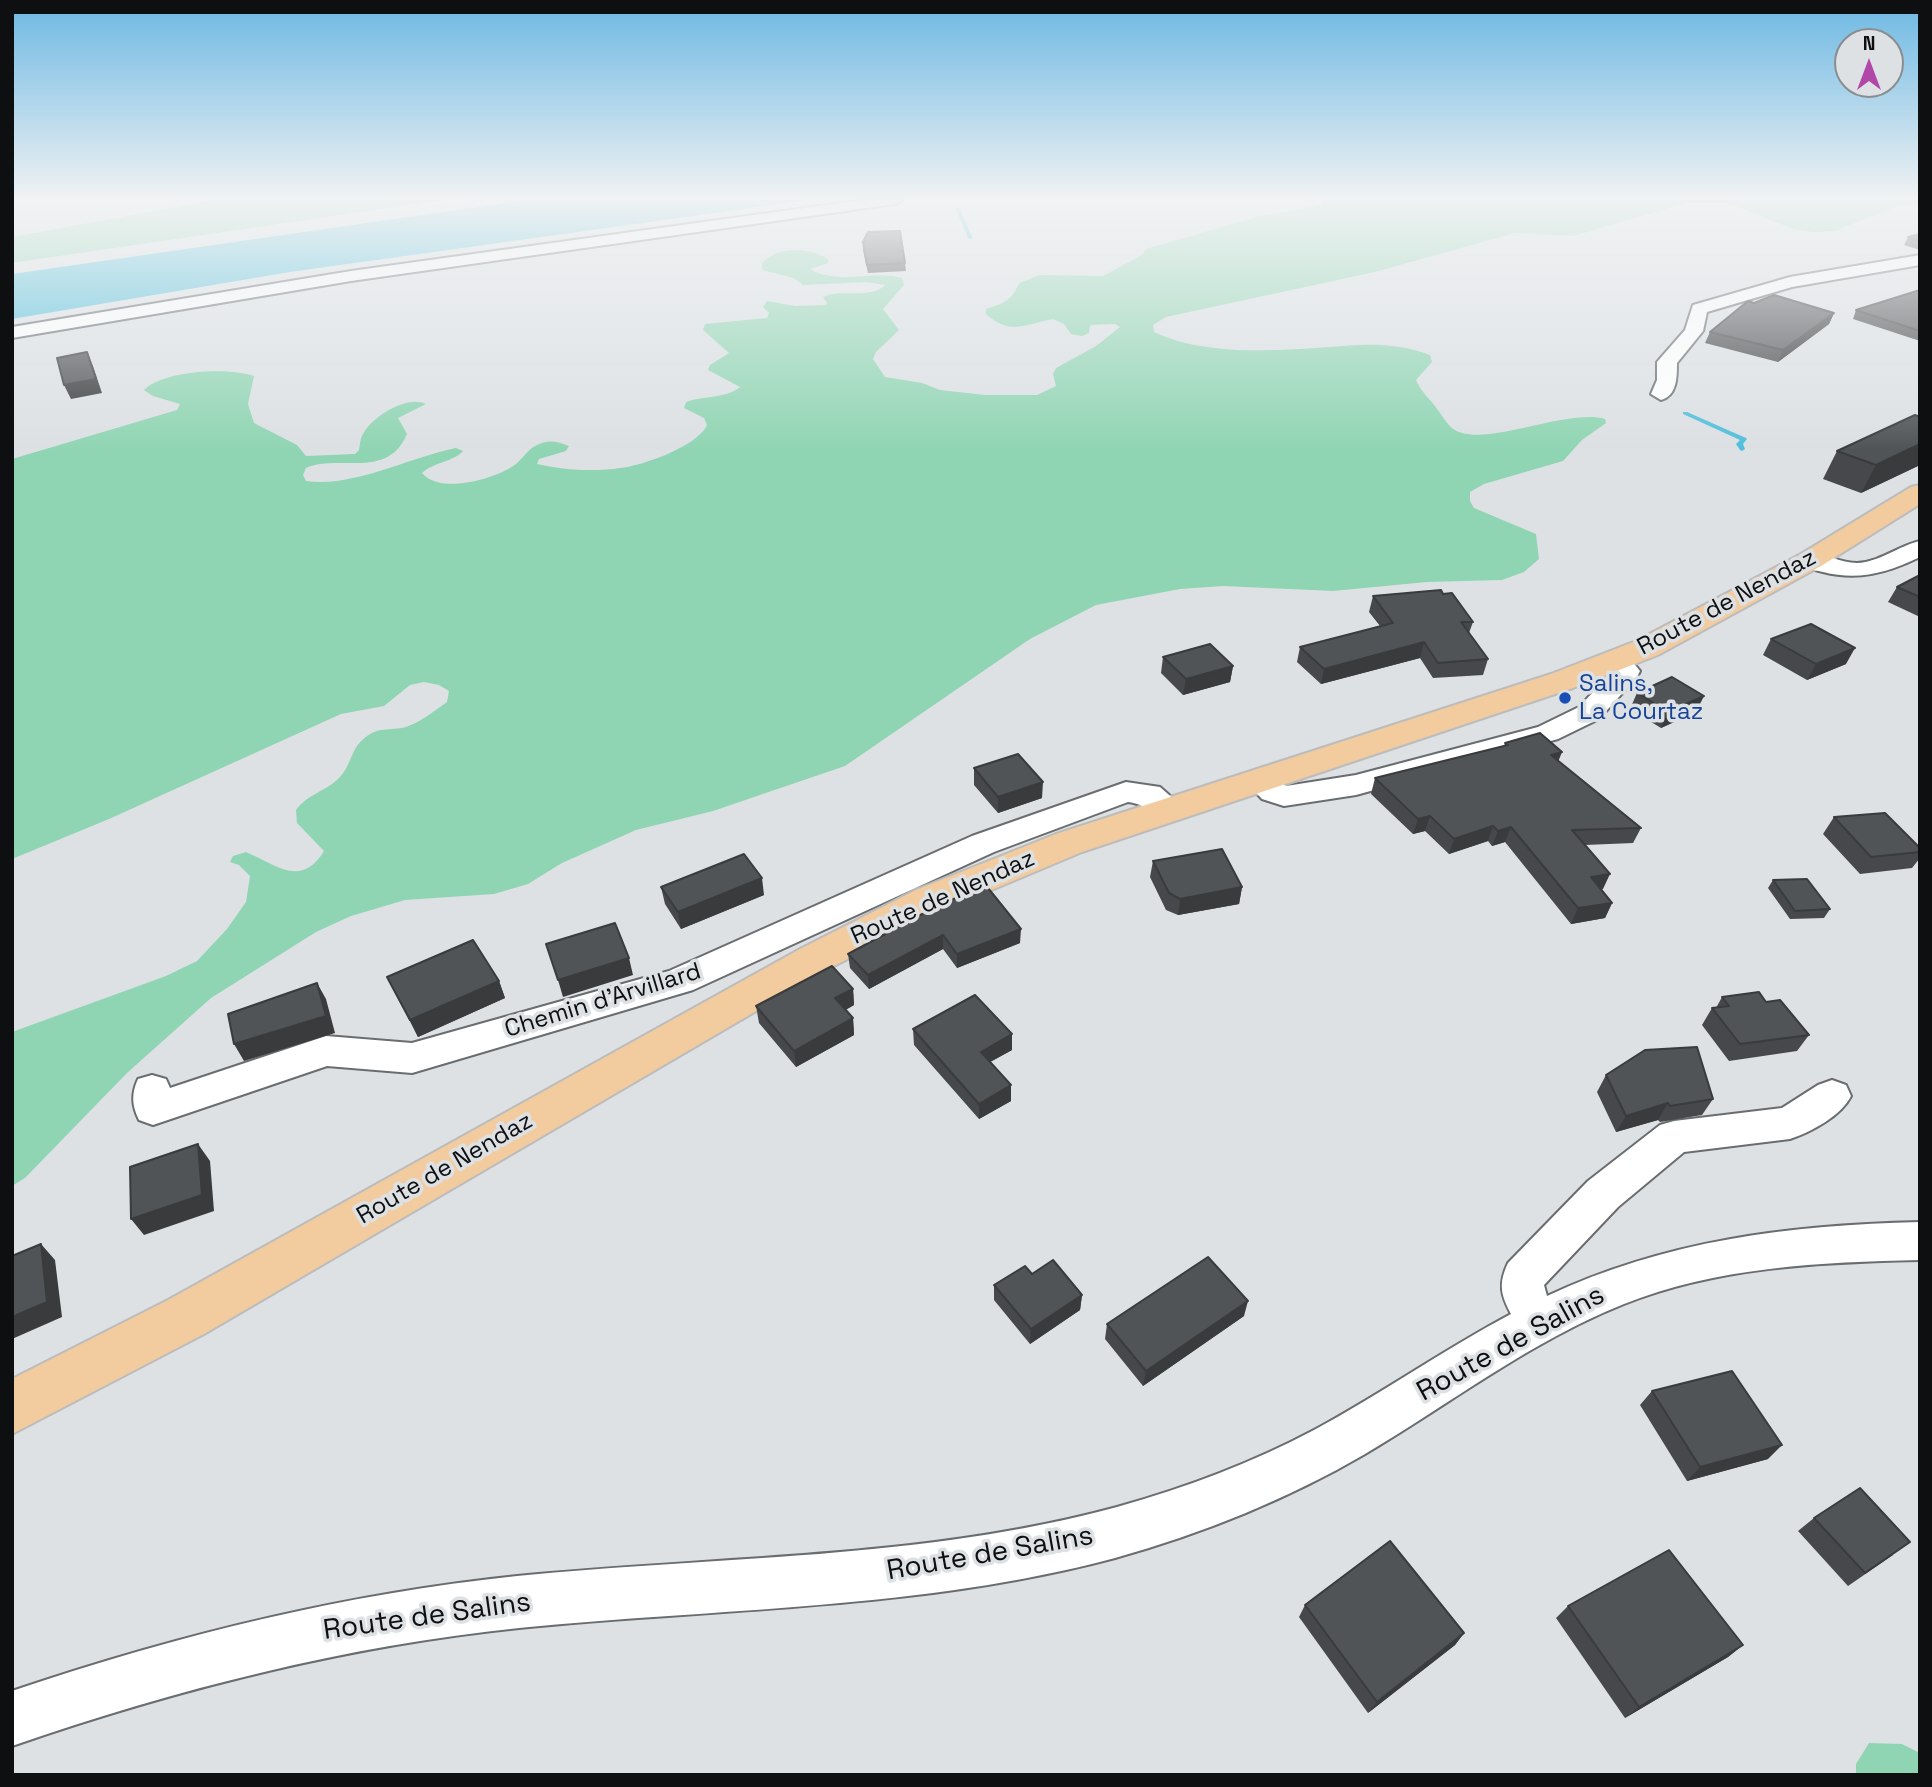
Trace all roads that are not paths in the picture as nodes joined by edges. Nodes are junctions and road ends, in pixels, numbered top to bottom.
1 (307, 283) edge
2 (1785, 283) edge
3 (12, 333) edge
4 (1661, 394) dead end
5 (1920, 493) edge
6 (1920, 548) edge
7 (1811, 561) junction
8 (1169, 809) junction
9 (152, 1090) dead end
10 (1832, 1096) dead end
11 (1920, 1241) edge
12 (1539, 1325) junction
13 (12, 1408) edge
14 (12, 1720) edge

1 - 3 street
2 - 4 street
5 - 7 main road, Route de Nendaz
6 - 7 street
7 - 8 main road, Route de Nendaz
8 - 9 street, Chemin d'Arvillard
8 - 13 main road, Route de Nendaz
10 - 12 street
11 - 12 street, Route de Salins
12 - 14 street, Route de Salins

